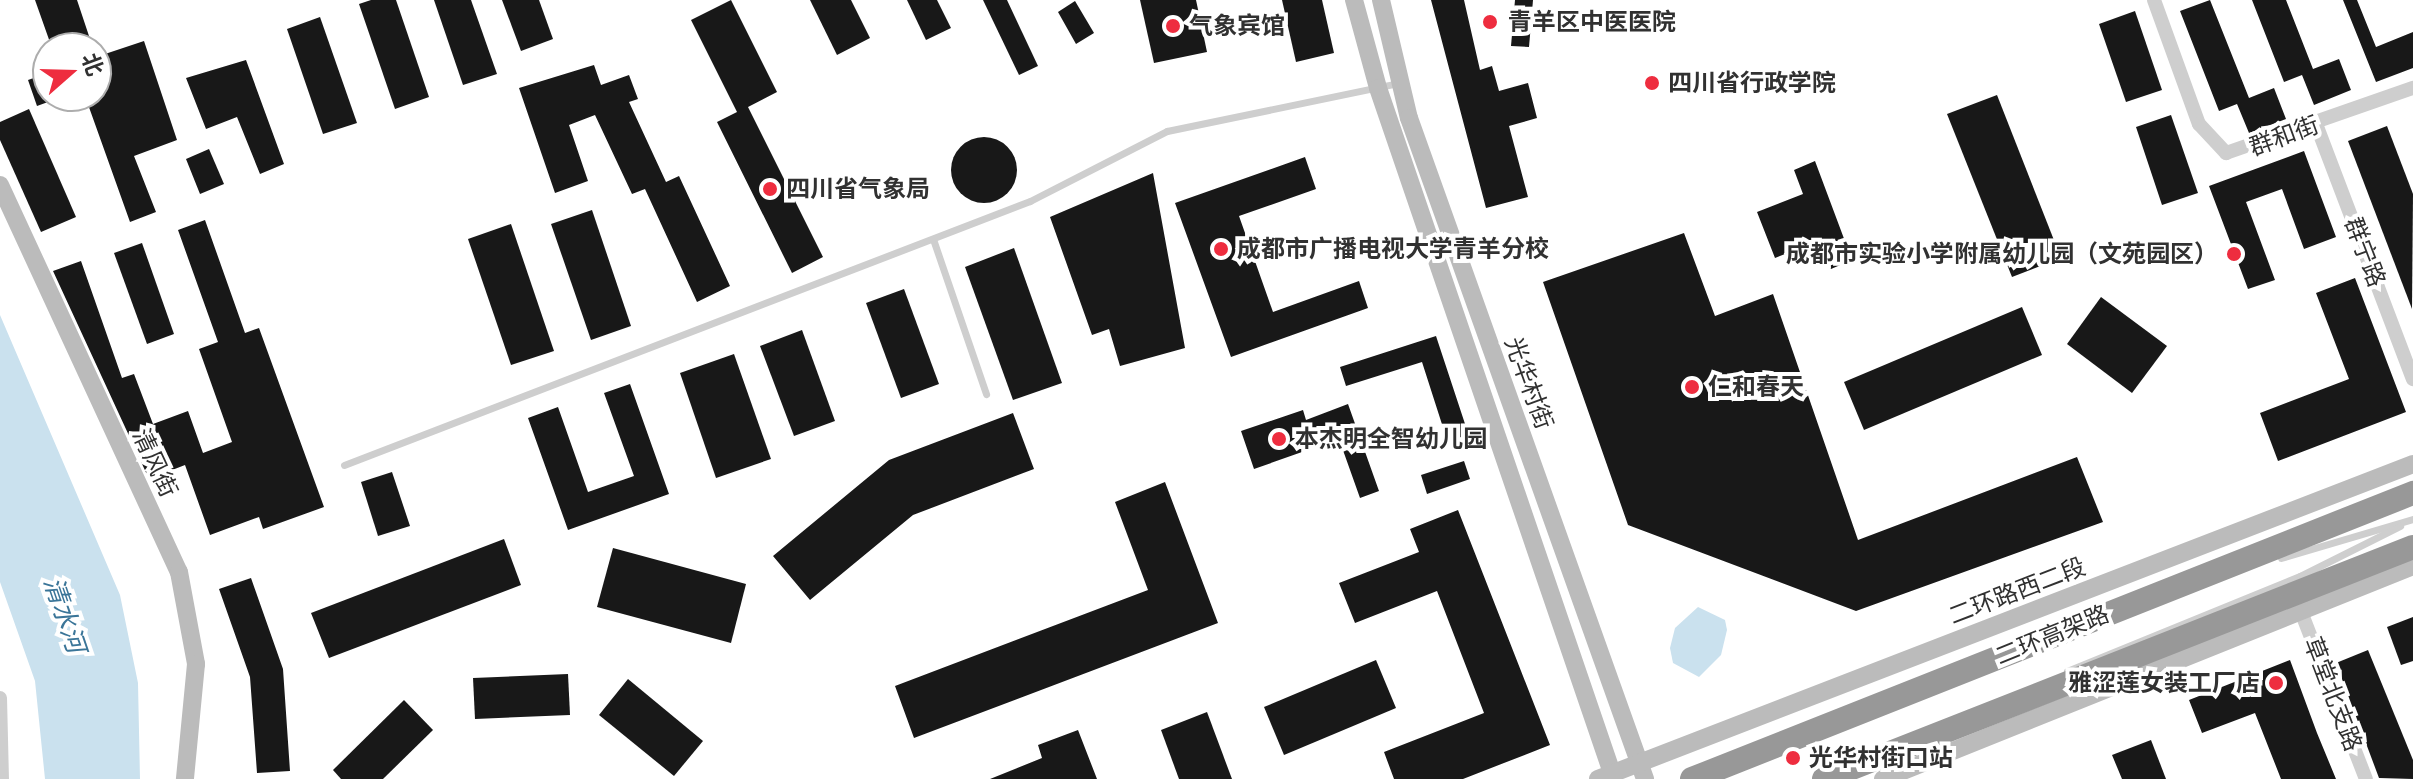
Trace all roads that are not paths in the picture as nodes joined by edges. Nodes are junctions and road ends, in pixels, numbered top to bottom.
1 (1354, 0) edge
2 (1381, 0) edge
3 (2154, 0) edge
4 (1401, 83) junction
5 (1378, 88) junction
6 (2413, 88) edge
7 (2316, 124) junction
8 (0, 185) edge
9 (933, 239) junction
10 (2413, 379) edge
11 (986, 394) dead end
12 (2413, 464) edge
13 (344, 465) dead end
14 (2413, 493) edge
15 (2413, 520) edge
16 (2413, 547) edge
17 (2413, 566) edge
18 (2300, 609) junction
19 (1970, 668) junction
20 (0, 698) edge
21 (1988, 714) junction
22 (1642, 771) edge
23 (1608, 777) edge
24 (2, 779) edge
25 (185, 779) edge
26 (1692, 779) edge
27 (1824, 779) edge
28 (1883, 779) edge
29 (2366, 779) edge

1 - 5 main road, 光华村街
2 - 4 main road, 光华村街
3 - 7 street, 群和街
4 - 5 lane
4 - 22 main road, 光华村街
5 - 9 lane
5 - 23 main road, 光华村街
6 - 7 street, 群和街
7 - 10 street, 群宁路
8 - 25 main road, 清风街
9 - 11 lane
9 - 13 lane
12 - 22 main road, 二环路西二段
14 - 19 highway, 二环高架路
15 - 19 lane
15 - 21 lane
16 - 21 highway, 二环高架路
17 - 18 main road
18 - 28 main road
18 - 29 street, 草堂北支路
19 - 26 highway, 二环高架路
20 - 24 street
21 - 27 highway, 二环高架路
22 - 23 main road, 二环路西二段

